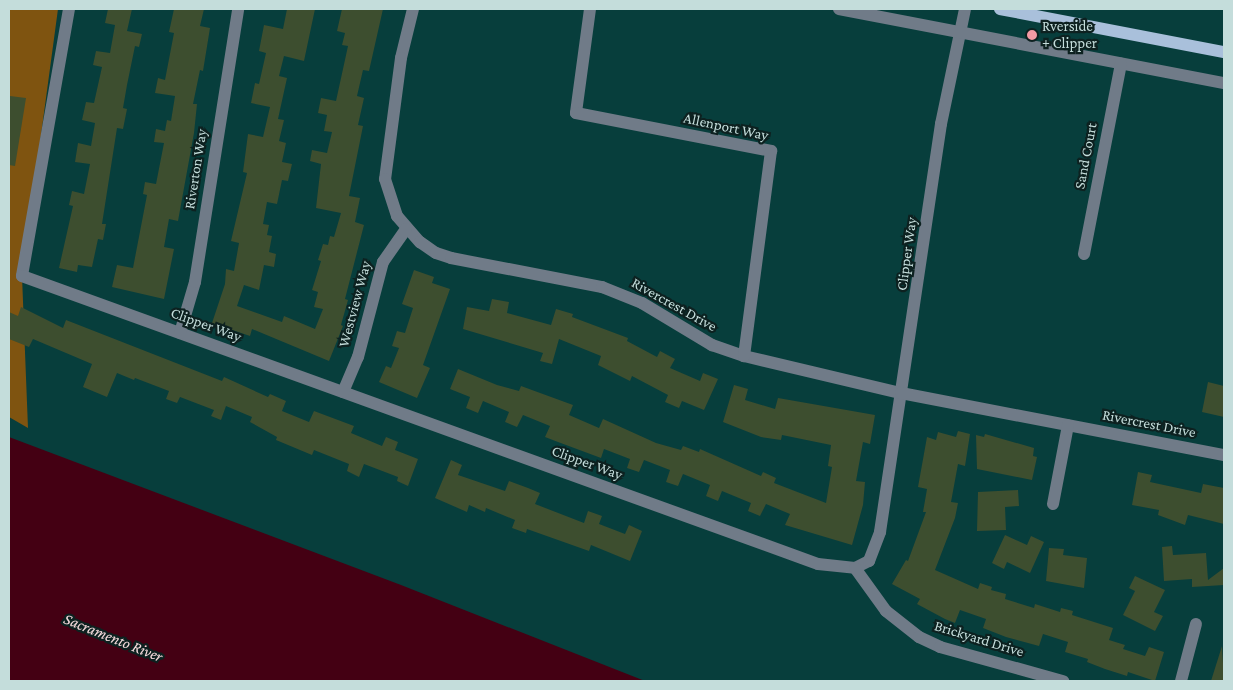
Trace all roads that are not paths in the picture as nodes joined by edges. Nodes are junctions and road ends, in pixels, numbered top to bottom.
1 (69, 9) edge
2 (238, 9) edge
3 (413, 9) edge
4 (590, 9) edge
5 (839, 9) edge
6 (965, 9) edge
7 (1000, 9) edge
8 (959, 31) junction
9 (1224, 52) edge
10 (1121, 64) junction
11 (1224, 83) edge
12 (406, 229) junction
13 (1084, 254) dead end
14 (180, 333) junction
15 (744, 356) junction
16 (342, 392) junction
17 (901, 393) junction
18 (1068, 424) junction
19 (1224, 455) edge
20 (1053, 504) dead end
21 (855, 568) junction
22 (1196, 624) dead end
23 (1063, 681) edge
24 (1181, 681) edge

1 - 14 street, Clipper Way
2 - 14 street, Riverton Way
3 - 12 street, Rivercrest Drive
4 - 15 street, Allenport Way
5 - 8 street
6 - 8 street, Clipper Way
7 - 9 main road
8 - 10 street
8 - 17 street, Clipper Way
10 - 11 street
10 - 13 street, Sand Court
12 - 15 street, Rivercrest Drive
12 - 16 street, Westview Way
14 - 16 street, Clipper Way
15 - 17 street, Rivercrest Drive
16 - 21 street, Clipper Way
17 - 18 street, Rivercrest Drive
17 - 21 street, Clipper Way
18 - 19 street, Rivercrest Drive
18 - 20 street
21 - 23 street, Brickyard Drive
22 - 24 street

